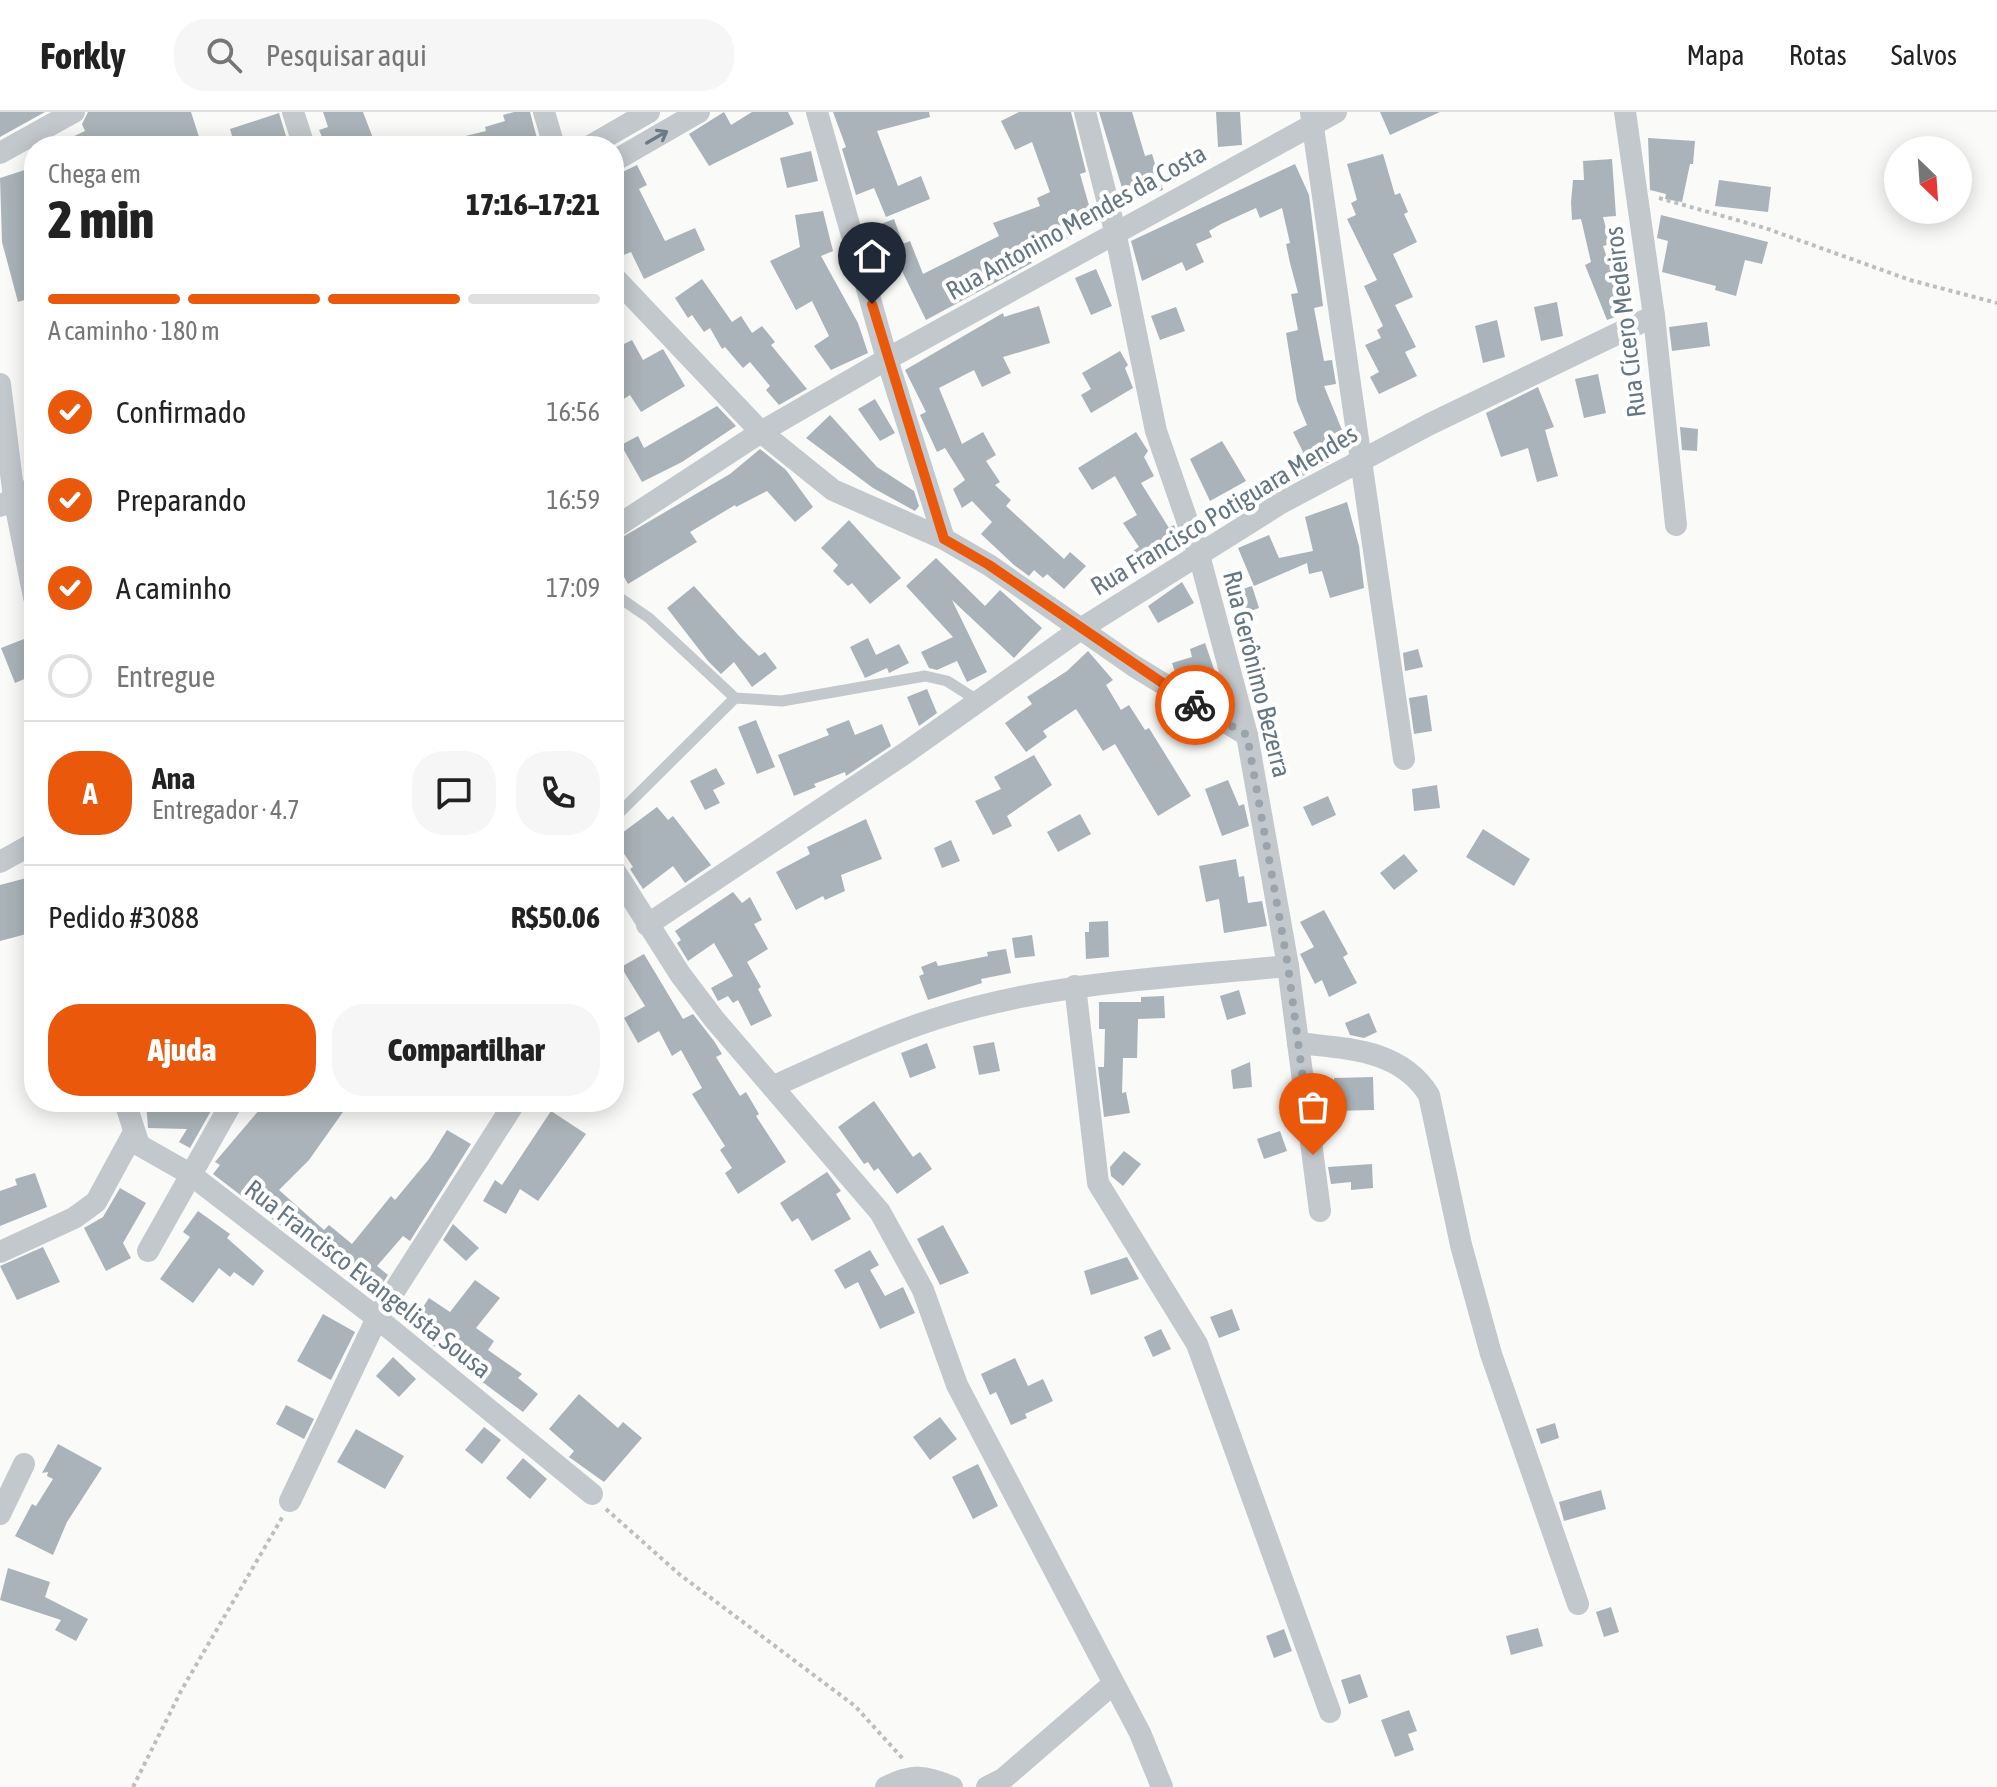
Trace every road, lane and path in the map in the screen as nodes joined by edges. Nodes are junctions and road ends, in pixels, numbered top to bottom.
1 (74, 112) edge
2 (293, 112) edge
3 (544, 112) edge
4 (649, 112) edge
5 (699, 112) edge
6 (817, 112) edge
7 (1085, 112) edge
8 (1336, 112) edge
9 (1625, 112) edge
10 (1312, 118) edge
11 (31, 136) edge
12 (301, 136) edge
13 (551, 136) edge
14 (607, 136) edge
15 (24, 140) edge
16 (0, 153) edge
17 (624, 155) edge
18 (1637, 192) junction
19 (1115, 231) junction
20 (624, 288) edge
21 (1997, 303) edge
22 (1654, 316) junction
23 (887, 359) junction
24 (0, 384) edge
25 (761, 432) junction
26 (1362, 459) junction
27 (24, 465) edge
28 (6, 475) edge
29 (16, 497) edge
30 (624, 521) edge
31 (1676, 525) dead end
32 (944, 539) junction
33 (24, 541) edge
34 (1199, 555) junction
35 (624, 601) edge
36 (1082, 628) junction
37 (735, 698) junction
38 (980, 702) junction
39 (1247, 735) junction
40 (1404, 759) dead end
41 (624, 808) edge
42 (24, 849) edge
43 (0, 862) edge
44 (624, 887) edge
45 (647, 925) junction
46 (1288, 966) junction
47 (1075, 986) junction
48 (1298, 1043) junction
49 (774, 1086) junction
50 (128, 1112) edge
51 (226, 1112) edge
52 (509, 1112) edge
53 (133, 1134) junction
54 (190, 1174) junction
55 (1320, 1211) dead end
56 (148, 1251) dead end
57 (0, 1252) edge
58 (377, 1318) junction
59 (24, 1464) dead end
60 (592, 1494) joint
61 (290, 1501) joint
62 (0, 1514) edge
63 (1578, 1604) dead end
64 (1113, 1684) junction
65 (1330, 1712) dead end
66 (925, 1776) junction
67 (133, 1787) edge
68 (886, 1787) edge
69 (952, 1787) edge
70 (987, 1787) edge
71 (1162, 1787) edge

1 - 11 street
2 - 12 street
3 - 13 street
4 - 14 street
17 -> 5 street
6 - 23 street
7 - 19 street, Rua Gerônimo Bezerra
8 - 10 street, Rua Antonino Mendes da Costa
9 - 18 street, Rua Cícero Medeiros
10 - 19 street, Rua Antonino Mendes da Costa
10 - 26 street
15 - 16 street
18 - 21 path
18 - 22 street, Rua Cícero Medeiros
19 - 23 street, Rua Antonino Mendes da Costa
19 - 34 street, Rua Gerônimo Bezerra
20 - 25 street
22 - 26 street, Rua Francisco Potiguara Mendes
22 - 31 street, Rua Cícero Medeiros
23 - 25 street, Rua Antonino Mendes da Costa
23 - 32 street
24 - 28 street
25 - 30 street, Rua Antonino Mendes da Costa
25 - 32 street
26 - 34 street, Rua Francisco Potiguara Mendes
26 - 40 street
27 - 28 street
28 - 29 street
29 - 33 street
32 - 36 street
34 - 36 street, Rua Francisco Potiguara Mendes
34 - 39 street, Rua Gerônimo Bezerra
35 - 37 lane
36 - 38 street, Rua Francisco Potiguara Mendes
36 - 39 street
37 - 38 lane
37 - 41 lane
38 - 45 street, Rua Francisco Potiguara Mendes
39 - 46 street, Rua Gerônimo Bezerra
42 - 43 street
44 - 45 street
45 - 49 street
46 - 47 street
46 - 48 street, Rua Gerônimo Bezerra
47 - 49 street
47 - 65 street
48 - 55 street, Rua Gerônimo Bezerra
48 - 63 street
49 - 64 street
50 - 53 street
51 - 54 street
52 - 58 street
53 - 54 street, Rua Francisco Evangelista Sousa
53 - 57 street
54 - 56 street
54 - 58 street, Rua Francisco Evangelista Sousa
58 - 60 street, Rua Francisco Evangelista Sousa
58 - 61 street
59 - 62 street
60 - 66 path
61 - 67 path
64 - 70 street
64 - 71 street
66 - 68 street
66 - 69 street

